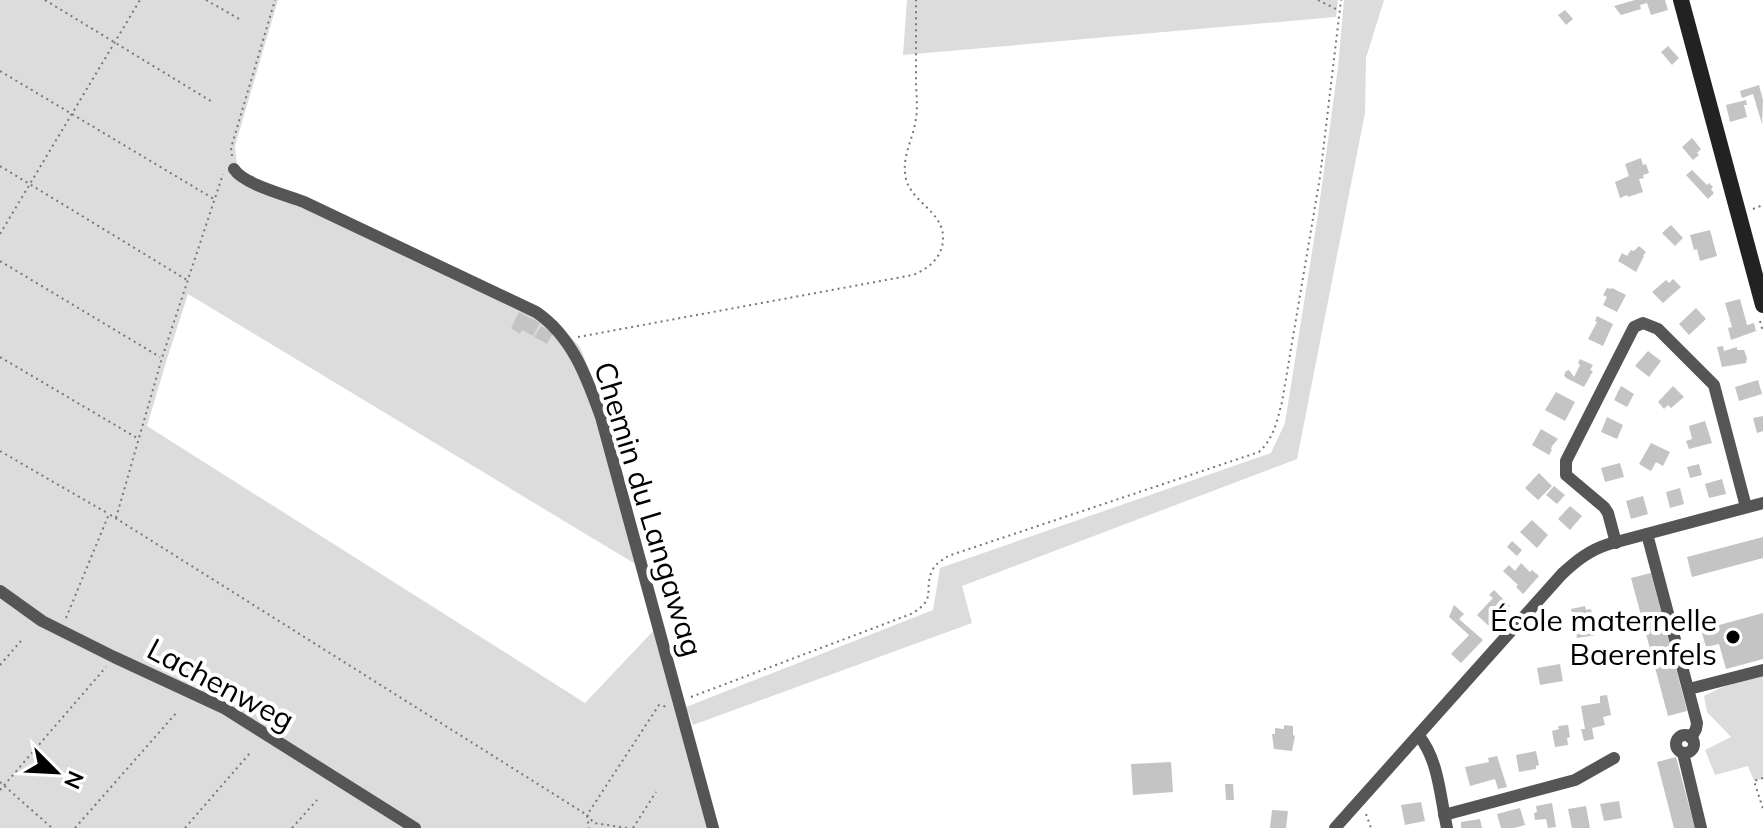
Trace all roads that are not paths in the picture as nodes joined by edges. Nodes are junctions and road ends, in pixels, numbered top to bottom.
1 (1681, 0) edge
2 (234, 169) dead end
3 (1763, 305) edge
4 (1763, 503) edge
5 (1746, 507) junction
6 (1647, 534) junction
7 (1616, 543) junction
8 (0, 591) edge
9 (1763, 670) edge
10 (1689, 689) junction
11 (1419, 736) junction
12 (1614, 758) dead end
13 (1445, 821) edge
14 (415, 828) edge
15 (713, 828) edge
16 (1335, 828) edge
17 (1701, 828) edge

1 - 3 main road
2 - 15 street, Chemin du Langawag
4 - 5 street
5 - 6 street
5 - 7 street
6 - 7 street
6 - 10 street
7 - 11 street
8 - 14 street, Lachenweg
9 - 10 street
10 - 17 street
11 - 13 street
11 - 16 street
12 - 13 street

